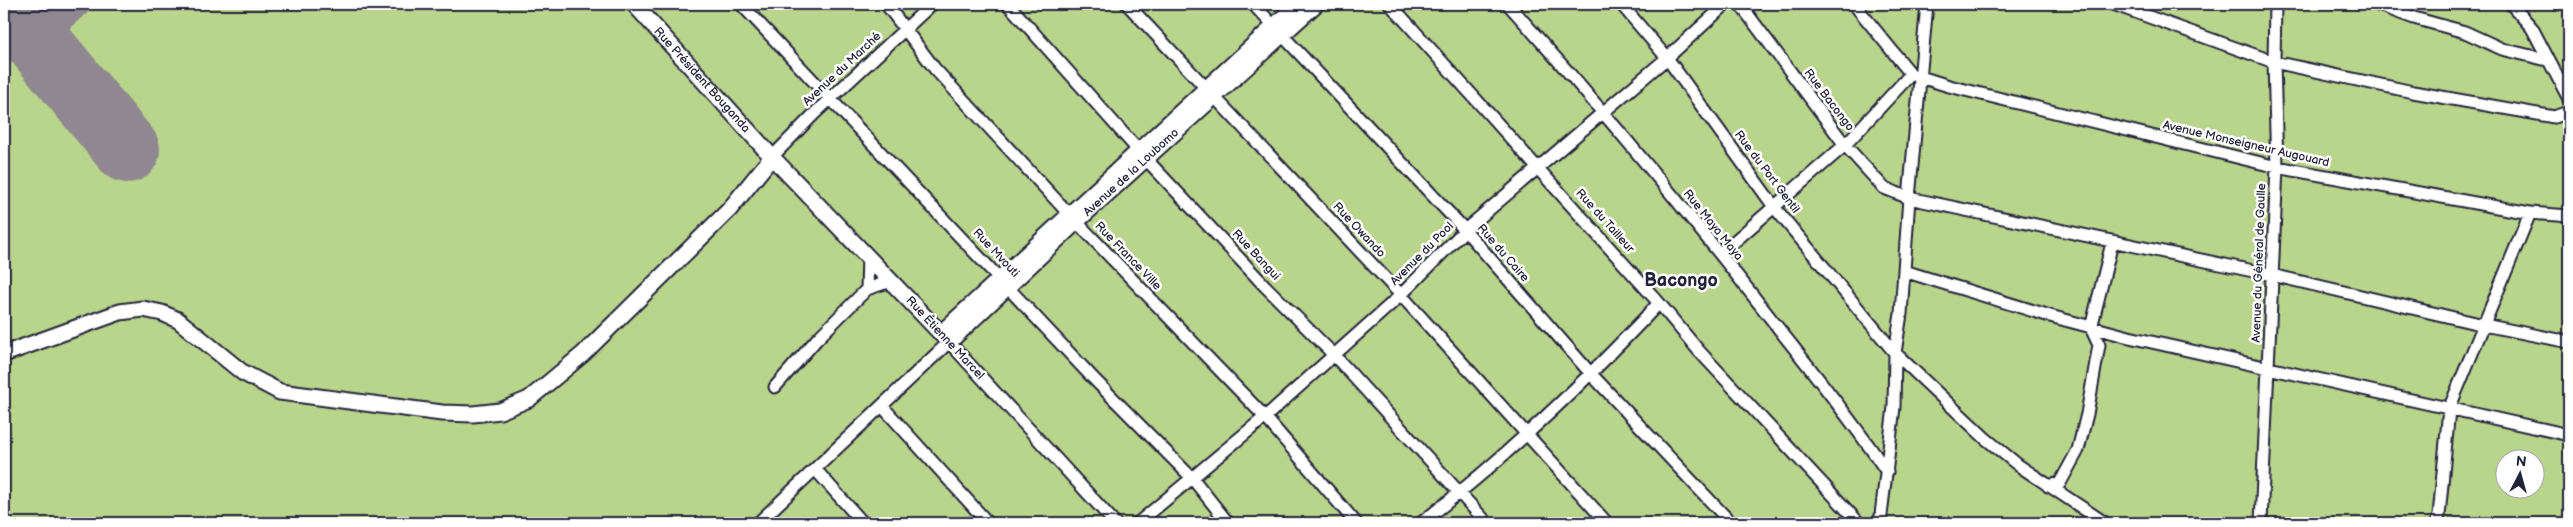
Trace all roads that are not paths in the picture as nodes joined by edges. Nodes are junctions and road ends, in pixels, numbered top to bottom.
1 (634, 4) edge
2 (742, 4) edge
3 (886, 4) edge
4 (932, 4) edge
5 (1008, 4) edge
6 (1127, 4) edge
7 (1253, 4) edge
8 (1298, 4) edge
9 (1316, 4) edge
10 (1390, 4) edge
11 (1508, 4) edge
12 (1621, 4) edge
13 (1726, 4) edge
14 (1740, 4) edge
15 (1854, 4) edge
16 (1927, 4) edge
17 (2113, 4) edge
18 (2275, 4) edge
19 (2376, 4) edge
20 (2511, 4) edge
21 (905, 29) junction
22 (1277, 31) junction
23 (1667, 58) junction
24 (2547, 60) junction
25 (2274, 62) junction
26 (1916, 75) junction
27 (1210, 93) junction
28 (2569, 99) edge
29 (830, 100) junction
30 (2569, 110) edge
31 (1603, 112) junction
32 (1845, 145) junction
33 (1142, 155) junction
34 (772, 156) junction
35 (1538, 167) junction
36 (2276, 167) junction
37 (1909, 198) junction
38 (1775, 208) junction
39 (2530, 213) junction
40 (2568, 214) edge
41 (1073, 218) junction
42 (1465, 230) junction
43 (2112, 243) junction
44 (1720, 254) junction
45 (868, 257) junction
46 (1904, 272) junction
47 (2272, 275) junction
48 (891, 281) junction
49 (1005, 282) junction
50 (867, 289) junction
51 (1401, 295) junction
52 (1659, 303) junction
53 (2484, 325) junction
54 (2091, 328) junction
55 (945, 338) junction
56 (2569, 342) edge
57 (1895, 353) junction
58 (4, 354) edge
59 (1333, 354) junction
60 (2268, 369) junction
61 (1592, 374) junction
62 (775, 387) dead end
63 (882, 406) junction
64 (2449, 408) junction
65 (1264, 417) junction
66 (1526, 434) junction
67 (2569, 435) edge
68 (815, 469) junction
69 (1887, 472) junction
70 (1193, 480) junction
71 (2048, 486) junction
72 (1460, 494) junction
73 (761, 522) edge
74 (863, 523) edge
75 (988, 523) edge
76 (1115, 523) edge
77 (1138, 523) edge
78 (1228, 523) edge
79 (1356, 523) edge
80 (1421, 523) edge
81 (1487, 523) edge
82 (1607, 523) edge
83 (1731, 523) edge
84 (1859, 523) edge
85 (1880, 523) edge
86 (2105, 523) edge
87 (2261, 523) edge
88 (2436, 523) edge

1 - 34 street, Rue Président Bouganda
2 - 29 street, Rue Mvouti
3 - 21 street, Rue France Ville
4 - 21 street, Avenue du Marché
5 - 33 street, Rue Bangui
6 - 27 street, Rue Owando
7 - 22 street, Rue du Caire
8 - 22 street, Avenue de la Loubomo
9 - 22 street, Avenue de la Loubomo
10 - 35 street, Rue du Tailleur
11 - 31 street, Rue Maya Maya
12 - 23 street, Rue du Port Gentil
13 - 23 street, Avenue du Pool
14 - 32 street, Rue Bacongo
15 - 26 street
16 - 26 street
17 - 25 street
18 - 25 street, Avenue du Général de Gaulle
19 - 24 street
20 - 24 street
21 - 29 street, Avenue du Marché
21 - 41 street, Rue France Ville
22 - 27 street, Avenue de la Loubomo
22 - 42 street, Rue du Caire
23 - 31 street, Avenue du Pool
23 - 38 street, Rue du Port Gentil
24 - 28 street
25 - 30 street
25 - 36 street, Avenue du Général de Gaulle
26 - 32 street
26 - 36 street, Avenue Monseigneur Augouard
26 - 37 street
27 - 33 street, Avenue de la Loubomo
27 - 51 street, Rue Owando
29 - 34 street, Avenue du Marché
29 - 49 street, Rue Mvouti
31 - 35 street, Avenue du Pool
31 - 44 street, Rue Maya Maya
32 - 37 street, Rue Bacongo
32 - 38 street
33 - 41 street, Avenue de la Loubomo
33 - 59 street, Rue Bangui
34 - 45 street, Rue Étienne Marcel
34 - 58 street
35 - 42 street, Avenue du Pool
35 - 52 street, Rue du Tailleur
36 - 39 street, Avenue Monseigneur Augouard
36 - 47 street, Avenue du Général de Gaulle
37 - 43 street, Rue Bacongo
37 - 46 street
38 - 44 street
38 - 57 street, Rue du Port Gentil
39 - 40 street, Avenue Monseigneur Augouard
39 - 53 street
41 - 49 street, Avenue de la Loubomo
41 - 65 street, Rue France Ville
42 - 51 street, Avenue du Pool
42 - 61 street, Rue du Caire
43 - 47 street, Rue Bacongo
43 - 54 street
44 - 69 street, Rue Maya Maya
45 - 48 street, Rue Étienne Marcel
45 - 50 street
46 - 54 street
46 - 57 street
47 - 53 street, Rue Bacongo
47 - 60 street, Avenue du Général de Gaulle
48 - 50 street
48 - 55 street, Rue Étienne Marcel
49 - 55 street, Avenue de la Loubomo
49 - 70 street, Rue Mvouti
50 - 62 street
51 - 59 street, Avenue du Pool
51 - 66 street, Rue Owando
52 - 61 street
52 - 84 street, Rue du Tailleur
53 - 56 street, Rue Bacongo
53 - 64 street
54 - 60 street
54 - 71 street
55 - 63 street
55 - 76 street, Rue Étienne Marcel
57 - 69 street
57 - 71 street, Rue du Port Gentil
59 - 65 street, Avenue du Pool
59 - 72 street, Rue Bangui
60 - 64 street
60 - 87 street, Avenue du Général de Gaulle
61 - 66 street
61 - 83 street, Rue du Caire
63 - 68 street
63 - 75 street
64 - 67 street
64 - 88 street
65 - 70 street, Avenue du Pool
65 - 79 street, Rue France Ville
66 - 72 street
66 - 82 street, Rue Owando
68 - 73 street
68 - 74 street
69 - 85 street
70 - 77 street, Avenue du Pool
70 - 78 street, Rue Mvouti
71 - 86 street, Rue du Port Gentil
72 - 80 street
72 - 81 street, Rue Bangui

